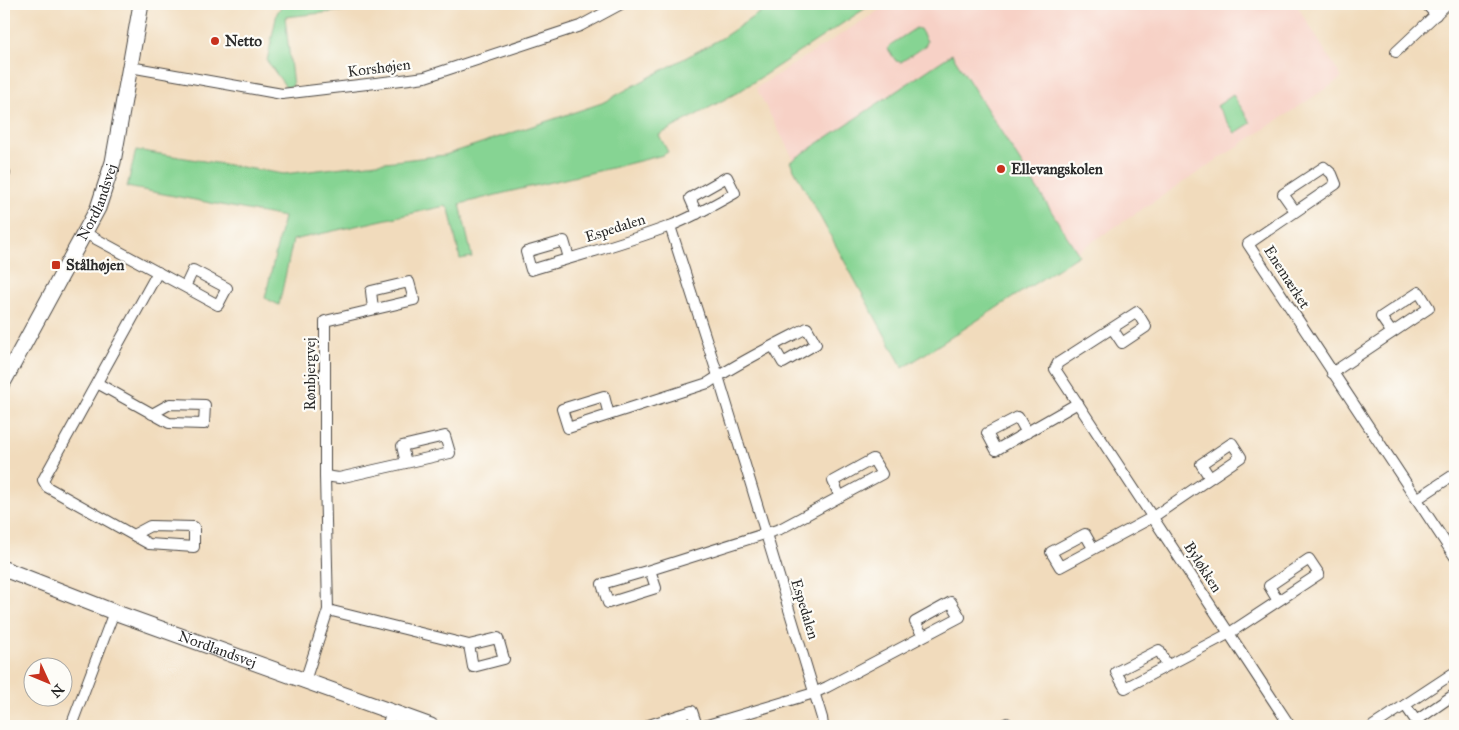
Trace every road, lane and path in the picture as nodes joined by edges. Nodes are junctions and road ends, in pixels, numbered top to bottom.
1 (141, 4) edge
2 (621, 4) edge
3 (1426, 4) edge
4 (1447, 4) edge
5 (1436, 15) junction
6 (1396, 52) dead end
7 (130, 67) junction
8 (1295, 212) junction
9 (697, 214) dead end
10 (670, 226) junction
11 (85, 233) junction
12 (569, 258) dead end
13 (158, 272) junction
14 (185, 286) dead end
15 (373, 309) dead end
16 (1112, 328) dead end
17 (1392, 333) junction
18 (773, 346) dead end
19 (1332, 373) junction
20 (718, 376) junction
21 (4, 381) edge
22 (97, 383) junction
23 (1078, 403) junction
24 (152, 414) junction
25 (609, 415) junction
26 (1026, 434) dead end
27 (406, 463) dead end
28 (1455, 474) edge
29 (325, 476) junction
30 (1210, 478) dead end
31 (840, 497) junction
32 (1417, 499) junction
33 (1153, 517) junction
34 (766, 534) junction
35 (133, 535) junction
36 (1093, 548) dead end
37 (1455, 557) edge
38 (4, 569) edge
39 (650, 570) junction
40 (1278, 600) junction
41 (328, 610) junction
42 (114, 612) junction
43 (1228, 634) junction
44 (922, 636) dead end
45 (469, 645) dead end
46 (1166, 665) junction
47 (1455, 680) edge
48 (305, 681) junction
49 (814, 692) junction
50 (1455, 694) edge
51 (1405, 705) junction
52 (390, 719) edge
53 (71, 726) edge
54 (431, 726) edge
55 (650, 726) edge
56 (697, 726) edge
57 (704, 726) edge
58 (823, 726) edge
59 (1001, 726) edge
60 (1009, 726) edge
61 (1290, 726) edge
62 (1373, 726) edge

1 - 7 street, Nordlandsvej
2 - 7 street, Korshøjen
3 - 5 street
4 - 5 street
5 - 6 street
7 - 11 street, Nordlandsvej
8 - 8 street, Enemærket
8 - 19 street, Enemærket
9 - 10 street, Espedalen
10 - 12 street, Espedalen
10 - 20 street, Espedalen
11 - 13 street
11 - 21 street, Nordlandsvej
13 - 14 street
13 - 22 street
15 - 29 street, Rønbjergvej
16 - 23 street, Byløkken
17 - 17 street
17 - 19 street
18 - 20 street
19 - 32 street, Enemærket
20 - 25 street
20 - 34 street, Espedalen
22 - 24 street
22 - 35 street
23 - 26 street
23 - 33 street, Byløkken
24 - 24 street
25 - 25 street
27 - 29 street
28 - 32 street
29 - 41 street, Rønbjergvej
30 - 33 street
31 - 31 street
31 - 34 street
32 - 37 street, Enemærket
33 - 36 street
33 - 43 street, Byløkken
34 - 39 street
34 - 49 street, Espedalen
35 - 35 street
38 - 42 street, Nordlandsvej
39 - 39 street
40 - 40 street
40 - 43 street
41 - 45 street
41 - 48 street, Rønbjergvej
42 - 48 street, Nordlandsvej
42 - 53 street
43 - 46 street
43 - 61 street, Byløkken
44 - 49 street
46 - 46 street
47 - 51 street
48 - 52 street, Nordlandsvej
49 - 57 street
49 - 58 street, Espedalen
50 - 51 street
51 - 62 street
52 - 54 street, Nordlandsvej
55 - 56 street
59 - 60 street

